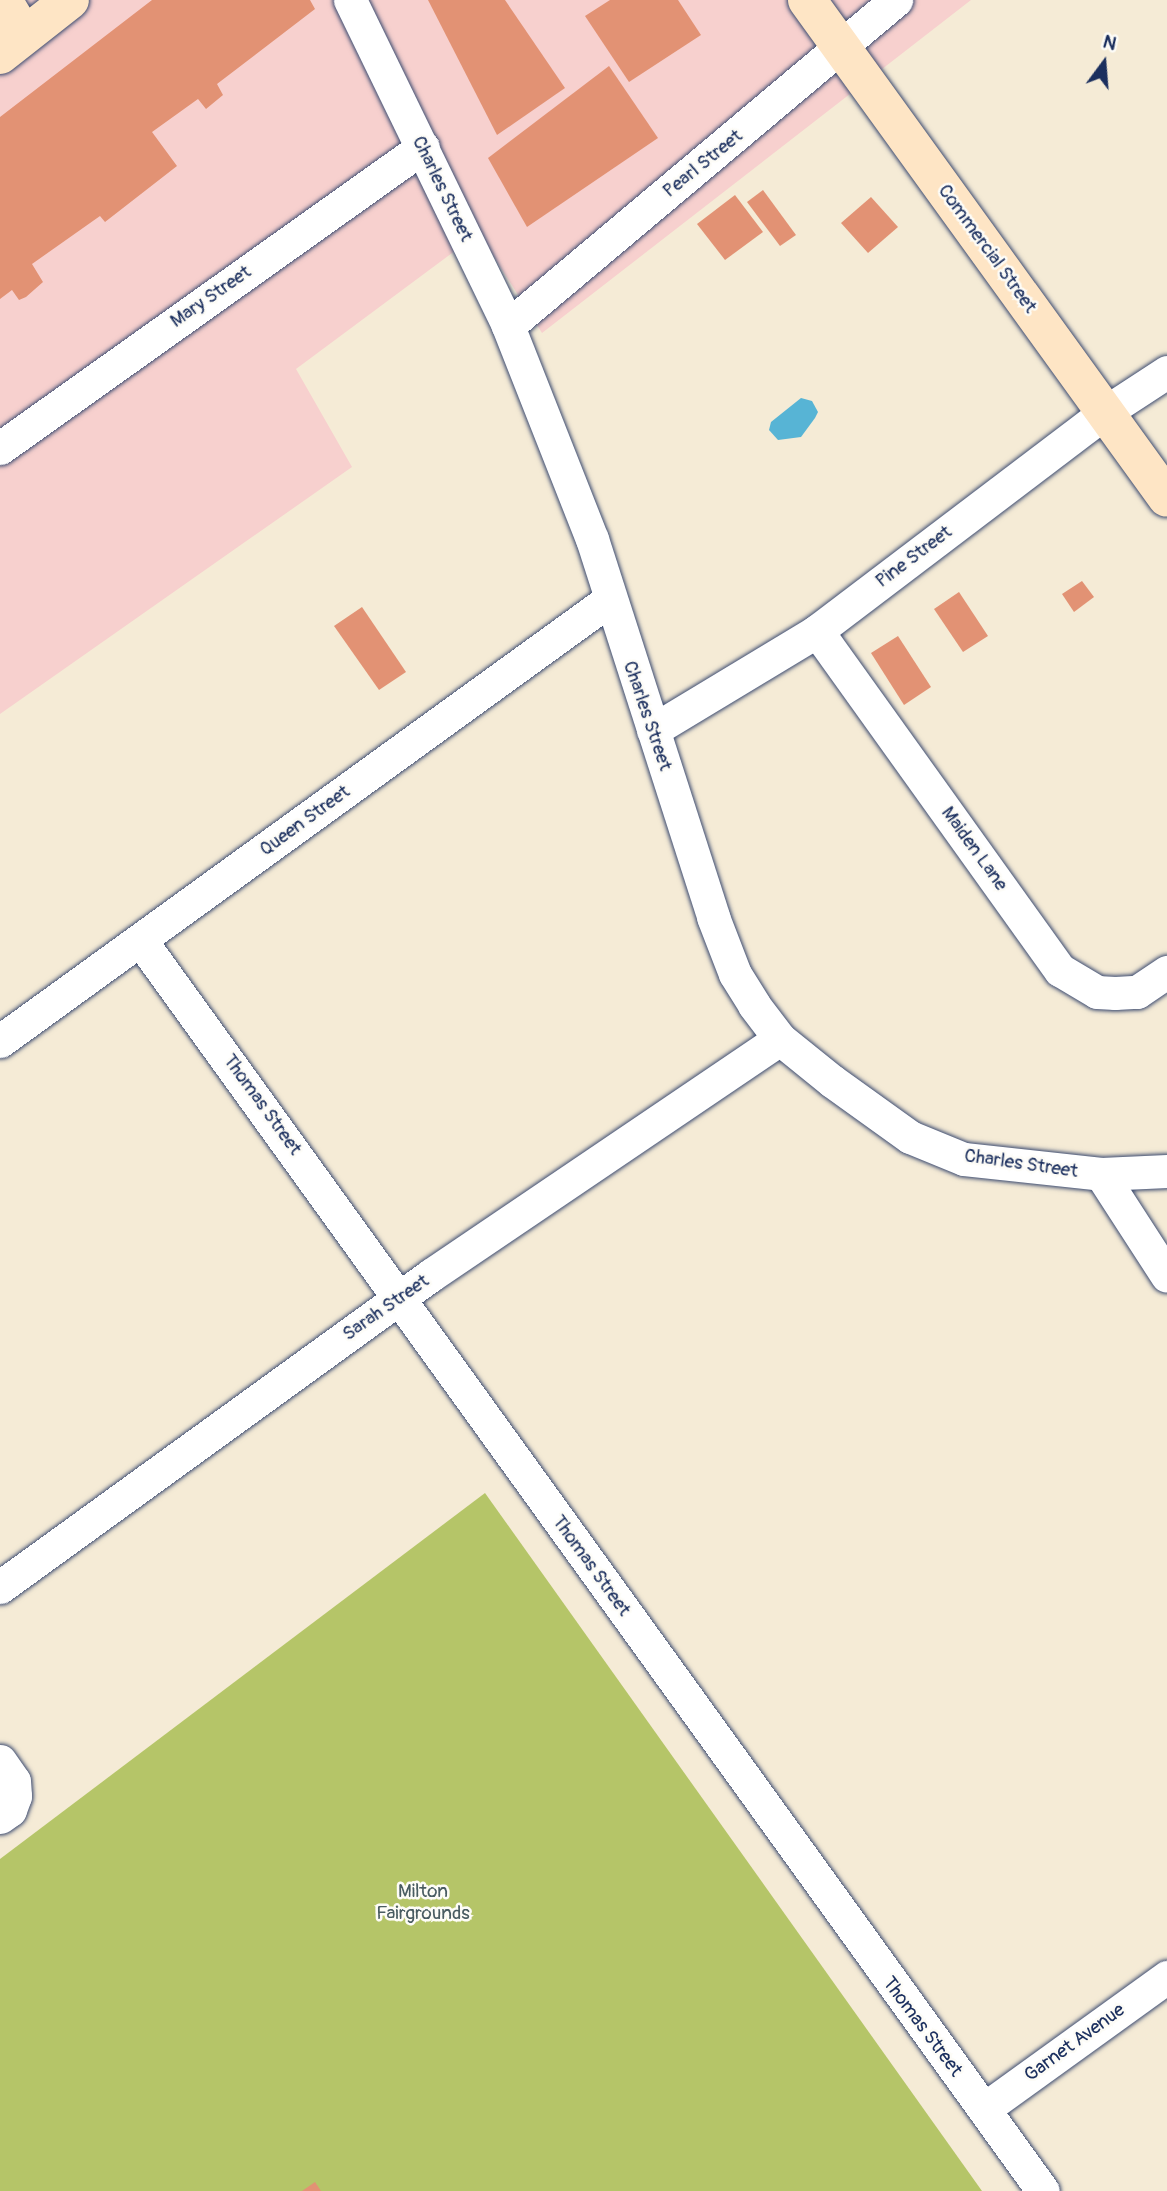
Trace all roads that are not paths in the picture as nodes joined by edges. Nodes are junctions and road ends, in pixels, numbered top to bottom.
1 (3, 0) edge
2 (70, 0) edge
3 (350, 0) edge
4 (807, 0) edge
5 (897, 0) edge
6 (12, 44) edge
7 (843, 48) junction
8 (423, 147) junction
9 (508, 326) junction
10 (1167, 372) edge
11 (1104, 413) junction
12 (0, 448) edge
13 (1167, 498) edge
14 (609, 600) junction
15 (817, 631) junction
16 (653, 730) junction
17 (141, 941) junction
18 (1167, 972) edge
19 (780, 1039) junction
20 (0, 1041) edge
21 (1167, 1171) edge
22 (1101, 1174) junction
23 (1167, 1276) edge
24 (401, 1299) junction
25 (0, 1587) edge
26 (0, 1761) edge
27 (8, 1807) edge
28 (1167, 1977) edge
29 (984, 2109) junction
30 (1043, 2191) edge

1 - 6 street
2 - 6 street
3 - 8 street, Charles Street
4 - 7 street, Commercial Street
5 - 7 street, Pearl Street
7 - 9 street, Pearl Street
7 - 11 street, Commercial Street
8 - 9 street, Charles Street
8 - 12 street, Mary Street
9 - 14 street, Charles Street
10 - 11 street, Pine Street
11 - 13 street, Commercial Street
11 - 15 street, Pine Street
14 - 16 street, Charles Street
14 - 17 street, Queen Street
15 - 16 street, Pine Street
15 - 18 street, Maiden Lane
16 - 19 street, Charles Street
17 - 20 street, Queen Street
17 - 24 street, Thomas Street
19 - 22 street, Charles Street
19 - 24 street, Sarah Street
21 - 22 street, Charles Street
22 - 23 street
24 - 25 street, Sarah Street
24 - 29 street, Thomas Street
26 - 27 street
28 - 29 street, Garnet Avenue
29 - 30 street, Thomas Street

